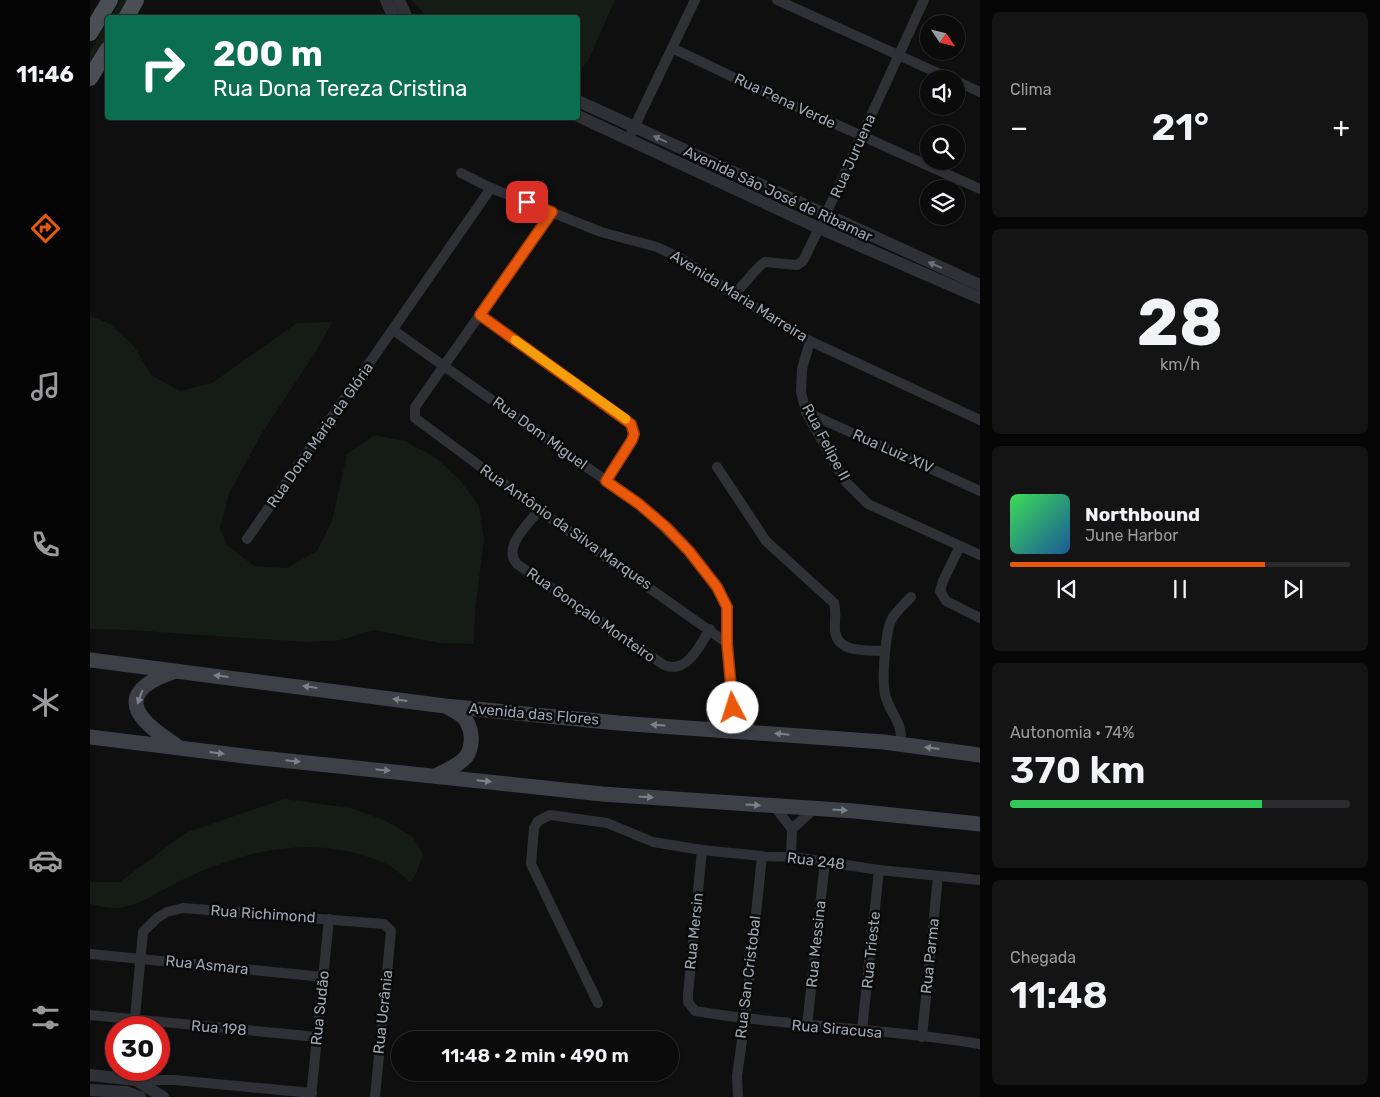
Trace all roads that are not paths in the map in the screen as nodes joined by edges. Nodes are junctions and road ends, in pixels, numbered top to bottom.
1 (110, 0) edge
2 (136, 0) edge
3 (386, 0) edge
4 (398, 0) edge
5 (695, 0) edge
6 (777, 0) edge
7 (924, 0) edge
8 (128, 15) edge
9 (393, 15) edge
10 (406, 15) edge
11 (90, 33) edge
12 (672, 48) junction
13 (105, 54) edge
14 (899, 55) junction
15 (932, 70) edge
16 (90, 78) edge
17 (965, 85) edge
18 (980, 92) edge
19 (580, 102) edge
20 (580, 117) edge
21 (634, 128) junction
22 (862, 136) junction
23 (628, 140) junction
24 (460, 173) dead end
25 (491, 188) junction
26 (980, 189) edge
27 (552, 212) junction
28 (826, 216) junction
29 (820, 228) junction
30 (980, 284) edge
31 (734, 294) junction
32 (980, 298) edge
33 (480, 315) junction
34 (393, 330) junction
35 (810, 341) junction
36 (445, 365) junction
37 (806, 412) junction
38 (980, 420) edge
39 (717, 467) dead end
40 (606, 481) junction
41 (980, 491) edge
42 (539, 510) junction
43 (247, 539) dead end
44 (960, 546) junction
45 (980, 555) edge
46 (911, 597) dead end
47 (980, 618) edge
48 (710, 629) junction
49 (727, 643) junction
50 (884, 652) junction
51 (90, 660) edge
52 (177, 670) junction
53 (445, 706) junction
54 (733, 708) junction
55 (694, 727) junction
56 (759, 732) junction
57 (90, 737) edge
58 (901, 744) junction
59 (181, 748) junction
60 (980, 755) edge
61 (435, 776) junction
62 (774, 806) junction
63 (814, 809) junction
64 (980, 824) edge
65 (792, 829) junction
66 (702, 850) junction
67 (762, 856) junction
68 (791, 857) junction
69 (825, 861) junction
70 (879, 870) junction
71 (938, 876) junction
72 (980, 880) edge
73 (329, 919) junction
74 (390, 928) joint
75 (90, 954) edge
76 (139, 959) junction
77 (324, 977) junction
78 (598, 1003) dead end
79 (695, 1010) joint
80 (90, 1015) edge
81 (135, 1016) edge
82 (105, 1018) edge
83 (745, 1020) junction
84 (170, 1026) edge
85 (807, 1026) junction
86 (862, 1030) junction
87 (922, 1036) junction
88 (317, 1037) junction
89 (980, 1044) edge
90 (90, 1075) edge
91 (105, 1075) edge
92 (170, 1080) edge
93 (129, 1081) edge
94 (138, 1081) edge
95 (90, 1090) edge
96 (126, 1095) edge
97 (312, 1095) edge
98 (140, 1097) edge
99 (163, 1097) edge
100 (375, 1097) edge
101 (738, 1097) edge

1 - 11 main road
2 - 8 main road
3 - 9 street
4 - 10 street
5 - 12 street
6 - 14 street
7 - 14 street, Rua Juruena
12 - 21 street
12 - 22 street, Rua Pena Verde
13 - 16 main road
14 - 15 street
14 - 22 street, Rua Juruena
17 - 18 street
19 - 21 street, Avenida São José de Ribamar
20 - 23 street, Avenida São José de Ribamar
21 - 23 street
28 -> 21 street, Avenida São José de Ribamar
22 - 26 street, Rua Pena Verde
22 - 28 street, Rua Juruena
23 - 29 street, Avenida São José de Ribamar
24 - 25 street, Avenida Maria Marreira
25 - 27 street, Avenida Maria Marreira
25 - 34 street
27 - 31 street, Avenida Maria Marreira
27 - 33 street
28 - 29 street, Rua Juruena
30 -> 28 street, Avenida São José de Ribamar
29 - 31 street, Rua Juruena
29 - 32 street, Avenida São José de Ribamar
31 - 35 street, Avenida Maria Marreira
33 - 36 street
33 - 40 street
34 - 36 street, Rua Dom Miguel
34 - 43 street, Rua Dona Maria da Glória
35 - 37 street, Rua Felipe II
35 - 38 street, Avenida Maria Marreira
36 - 40 street, Rua Dom Miguel
36 - 42 street, Rua Antônio da Silva Marques
37 - 41 street, Rua Luiz XIV
37 - 44 street, Rua Felipe II
39 - 50 street
40 - 49 street, Rua Dom Miguel
42 - 48 street, Rua Antônio da Silva Marques
42 - 48 street, Rua Gonçalo Monteiro
44 - 45 street, Rua Felipe II
44 - 47 street
46 - 50 street
48 - 49 street, Rua Antônio da Silva Marques
49 - 54 street, Rua Dom Miguel
50 - 58 street
51 - 52 main road, Avenida das Flores
53 -> 52 main road, Avenida das Flores
52 -> 59 main road
55 -> 53 main road, Avenida das Flores
53 - 61 main road
54 - 55 street
54 - 56 street
55 - 56 main road, Avenida das Flores
58 -> 56 main road, Avenida das Flores
57 - 59 main road
60 -> 58 main road, Avenida das Flores
59 -> 61 main road
61 -> 62 main road
62 - 63 main road
62 - 65 street
63 -> 64 main road
63 - 65 street
65 - 68 street
66 - 67 street, Rua 248
66 - 78 street, Rua 248
66 - 79 street, Rua Mersin
67 - 68 street, Rua 248
67 - 83 street, Rua San Cristobal
68 - 69 street, Rua 248
69 - 70 street, Rua 248
69 - 85 street, Rua Messina
70 - 71 street, Rua 248
70 - 86 street, Rua Trieste
71 - 72 street, Rua 248
71 - 87 street, Rua Parma
73 - 74 street, Rua Richimond
73 - 76 street, Rua Richimond
73 - 77 street, Rua Sudão
74 - 100 street, Rua Ucrânia
75 - 76 street, Rua Asmara
76 - 77 street, Rua Asmara
76 - 81 street
77 - 88 street, Rua Sudão
79 - 83 street, Rua Siracusa
80 - 82 street, Rua 198
83 - 85 street, Rua Siracusa
83 - 101 street, Rua San Cristobal
84 - 88 street, Rua 198
85 - 86 street, Rua Siracusa
86 - 87 street, Rua Siracusa
87 - 89 street, Rua Siracusa
88 - 97 street, Rua Sudão
90 - 91 street
92 - 97 street
93 - 96 street
94 - 99 street
95 - 96 street
96 - 98 street

